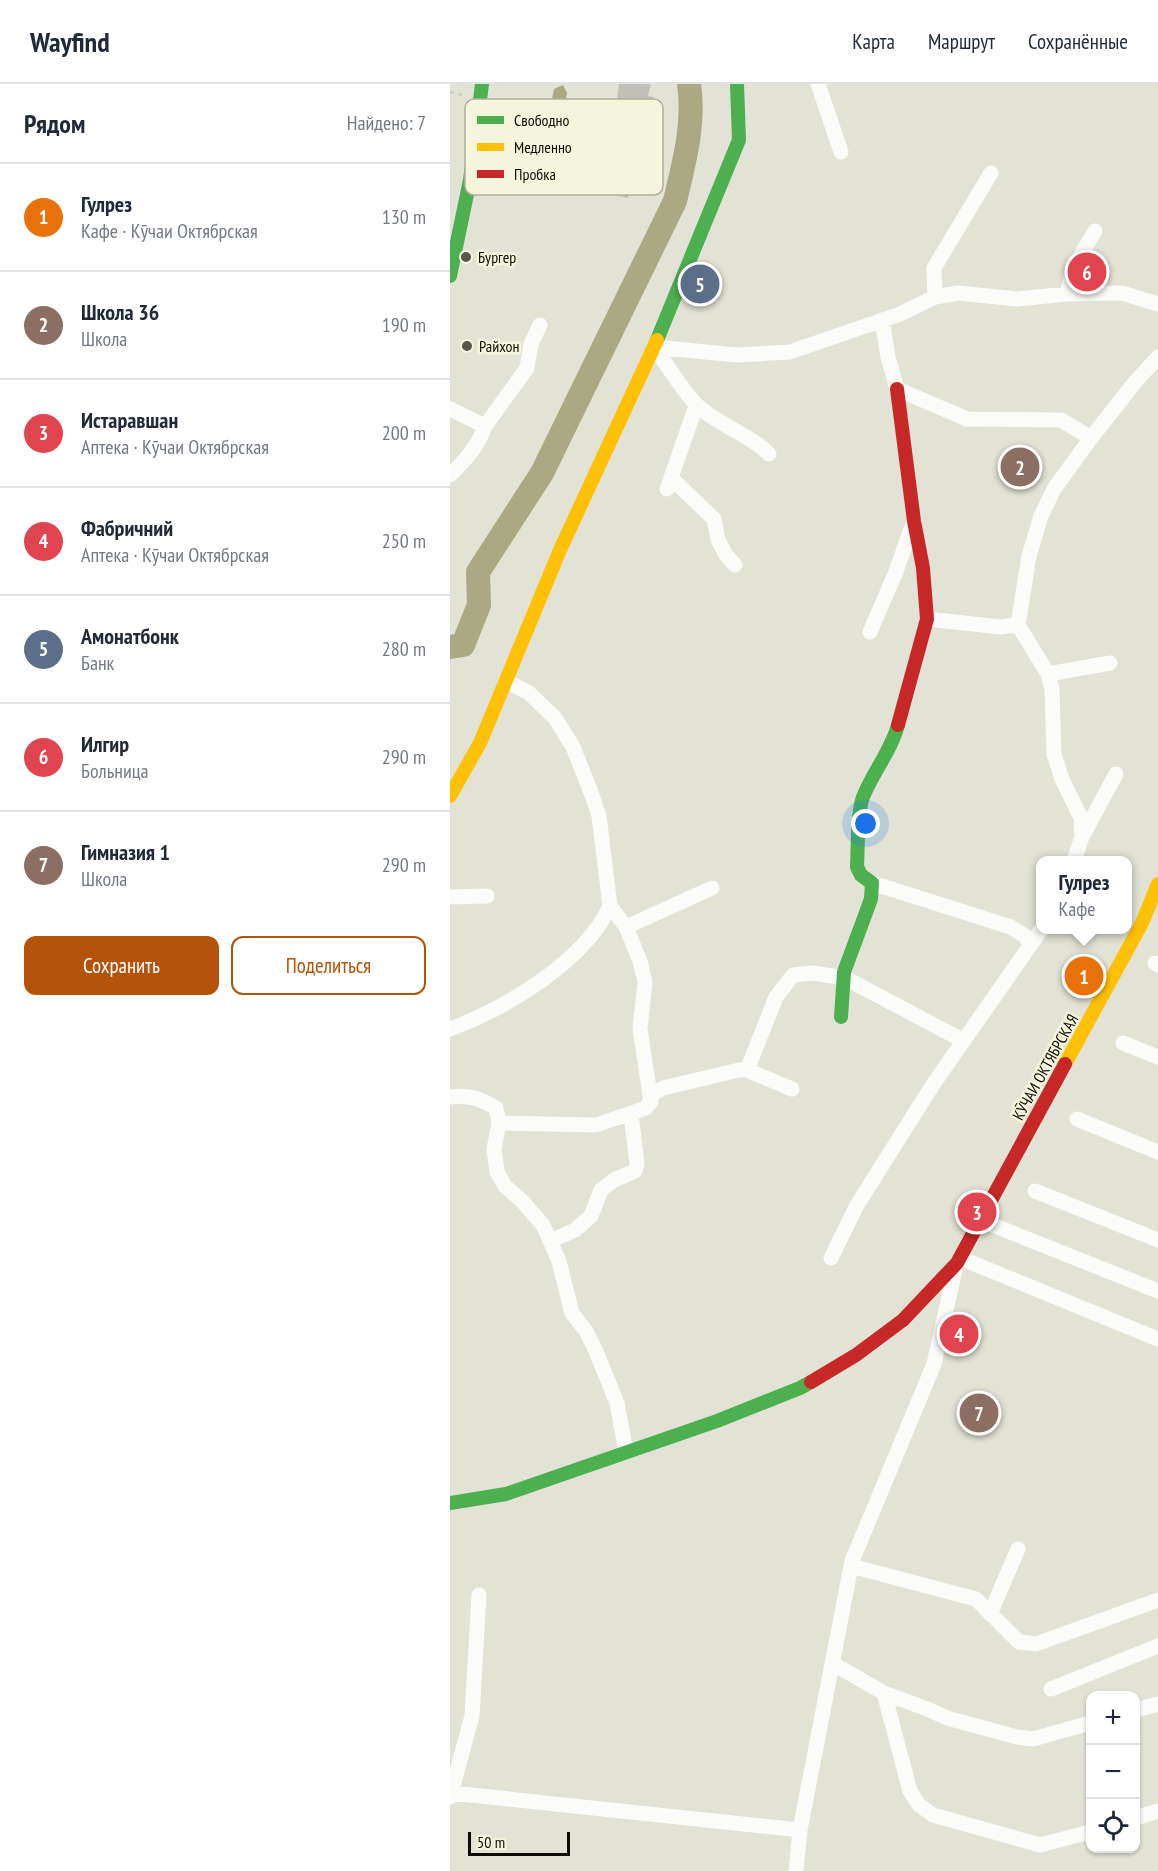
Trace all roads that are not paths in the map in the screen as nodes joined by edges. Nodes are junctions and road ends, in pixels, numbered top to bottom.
1 (482, 84) edge
2 (737, 84) edge
3 (818, 84) edge
4 (479, 99) edge
5 (841, 152) dead end
6 (991, 172) dead end
7 (467, 195) edge
8 (1095, 231) dead end
9 (450, 276) edge
10 (1067, 294) junction
11 (935, 297) junction
12 (1158, 304) edge
13 (882, 320) junction
14 (540, 325) dead end
15 (654, 347) junction
16 (1158, 357) edge
17 (897, 389) junction
18 (696, 405) junction
19 (450, 409) edge
20 (486, 426) junction
21 (1091, 438) junction
22 (769, 454) dead end
23 (450, 475) edge
24 (914, 521) junction
25 (735, 564) dead end
26 (927, 619) junction
27 (1018, 625) junction
28 (870, 632) dead end
29 (1110, 663) dead end
30 (1048, 674) junction
31 (506, 681) junction
32 (1116, 774) dead end
33 (450, 796) edge
34 (1082, 837) junction
35 (1076, 856) edge
36 (872, 883) junction
37 (1158, 884) edge
38 (712, 888) dead end
39 (487, 896) dead end
40 (450, 897) edge
41 (610, 906) junction
42 (626, 927) junction
43 (1038, 934) edge
44 (1031, 945) junction
45 (845, 978) junction
46 (841, 1017) dead end
47 (450, 1029) edge
48 (963, 1041) junction
49 (1123, 1043) dead end
50 (1158, 1057) edge
51 (747, 1070) junction
52 (792, 1089) dead end
53 (450, 1097) edge
54 (651, 1102) junction
55 (632, 1113) junction
56 (1077, 1119) dead end
57 (499, 1123) junction
58 (1158, 1152) edge
59 (1035, 1191) dead end
60 (980, 1220) junction
61 (1158, 1240) edge
62 (550, 1241) junction
63 (831, 1258) dead end
64 (958, 1260) junction
65 (1158, 1291) edge
66 (1158, 1339) edge
67 (626, 1452) junction
68 (450, 1503) edge
69 (1018, 1549) dead end
70 (851, 1566) junction
71 (479, 1595) dead end
72 (1158, 1600) edge
73 (990, 1614) junction
74 (1158, 1646) edge
75 (832, 1663) junction
76 (1051, 1689) dead end
77 (884, 1694) junction
78 (1158, 1704) edge
79 (1140, 1709) edge
80 (1086, 1724) edge
81 (451, 1795) edge
82 (1158, 1811) edge
83 (1140, 1817) edge
84 (800, 1830) junction
85 (1086, 1833) edge
86 (796, 1871) edge

1 - 4 street
2 - 15 street
3 - 5 street
6 - 11 street
7 - 9 street
8 - 10 street
10 - 11 street
10 - 12 street
11 - 13 street
13 - 15 street
13 - 17 street
14 - 20 street
15 - 18 street
15 - 31 street
16 - 21 street
17 - 21 street
17 - 24 street
18 - 22 street
18 - 25 street
19 - 20 street
20 - 23 street
21 - 27 street
24 - 26 street
24 - 28 street
26 - 27 street
26 - 36 street
27 - 30 street
29 - 30 street
30 - 34 street
31 - 33 street
31 - 41 street
32 - 34 street
34 - 35 street
36 - 44 street
36 - 45 street
37 - 60 street, КӮЧАИ ОКТЯБРСКАЯ
38 - 42 street
39 - 40 street
41 - 42 street
41 - 47 street
42 - 54 street
43 - 44 street
44 - 48 street
45 - 46 street
45 - 48 street
45 - 51 street
48 - 63 street
49 - 50 street
51 - 52 street
51 - 54 street
53 - 57 street
54 - 55 street
55 - 57 street
55 - 62 street
56 - 58 street
57 - 62 street
59 - 61 street
60 - 64 street, КӮЧАИ ОКТЯБРСКАЯ
60 - 65 street
62 - 67 street
64 - 66 street
64 - 67 street, КӮЧАИ ОКТЯБРСКАЯ
64 - 70 street
67 - 68 street, КӮЧАИ ОКТЯБРСКАЯ
69 - 73 street
70 - 73 street
70 - 75 street
71 - 81 street
72 - 73 street
74 - 76 street
75 - 77 street
75 - 84 street
77 - 80 street
77 - 85 street
78 - 79 street
81 - 84 street
82 - 83 street
84 - 86 street

